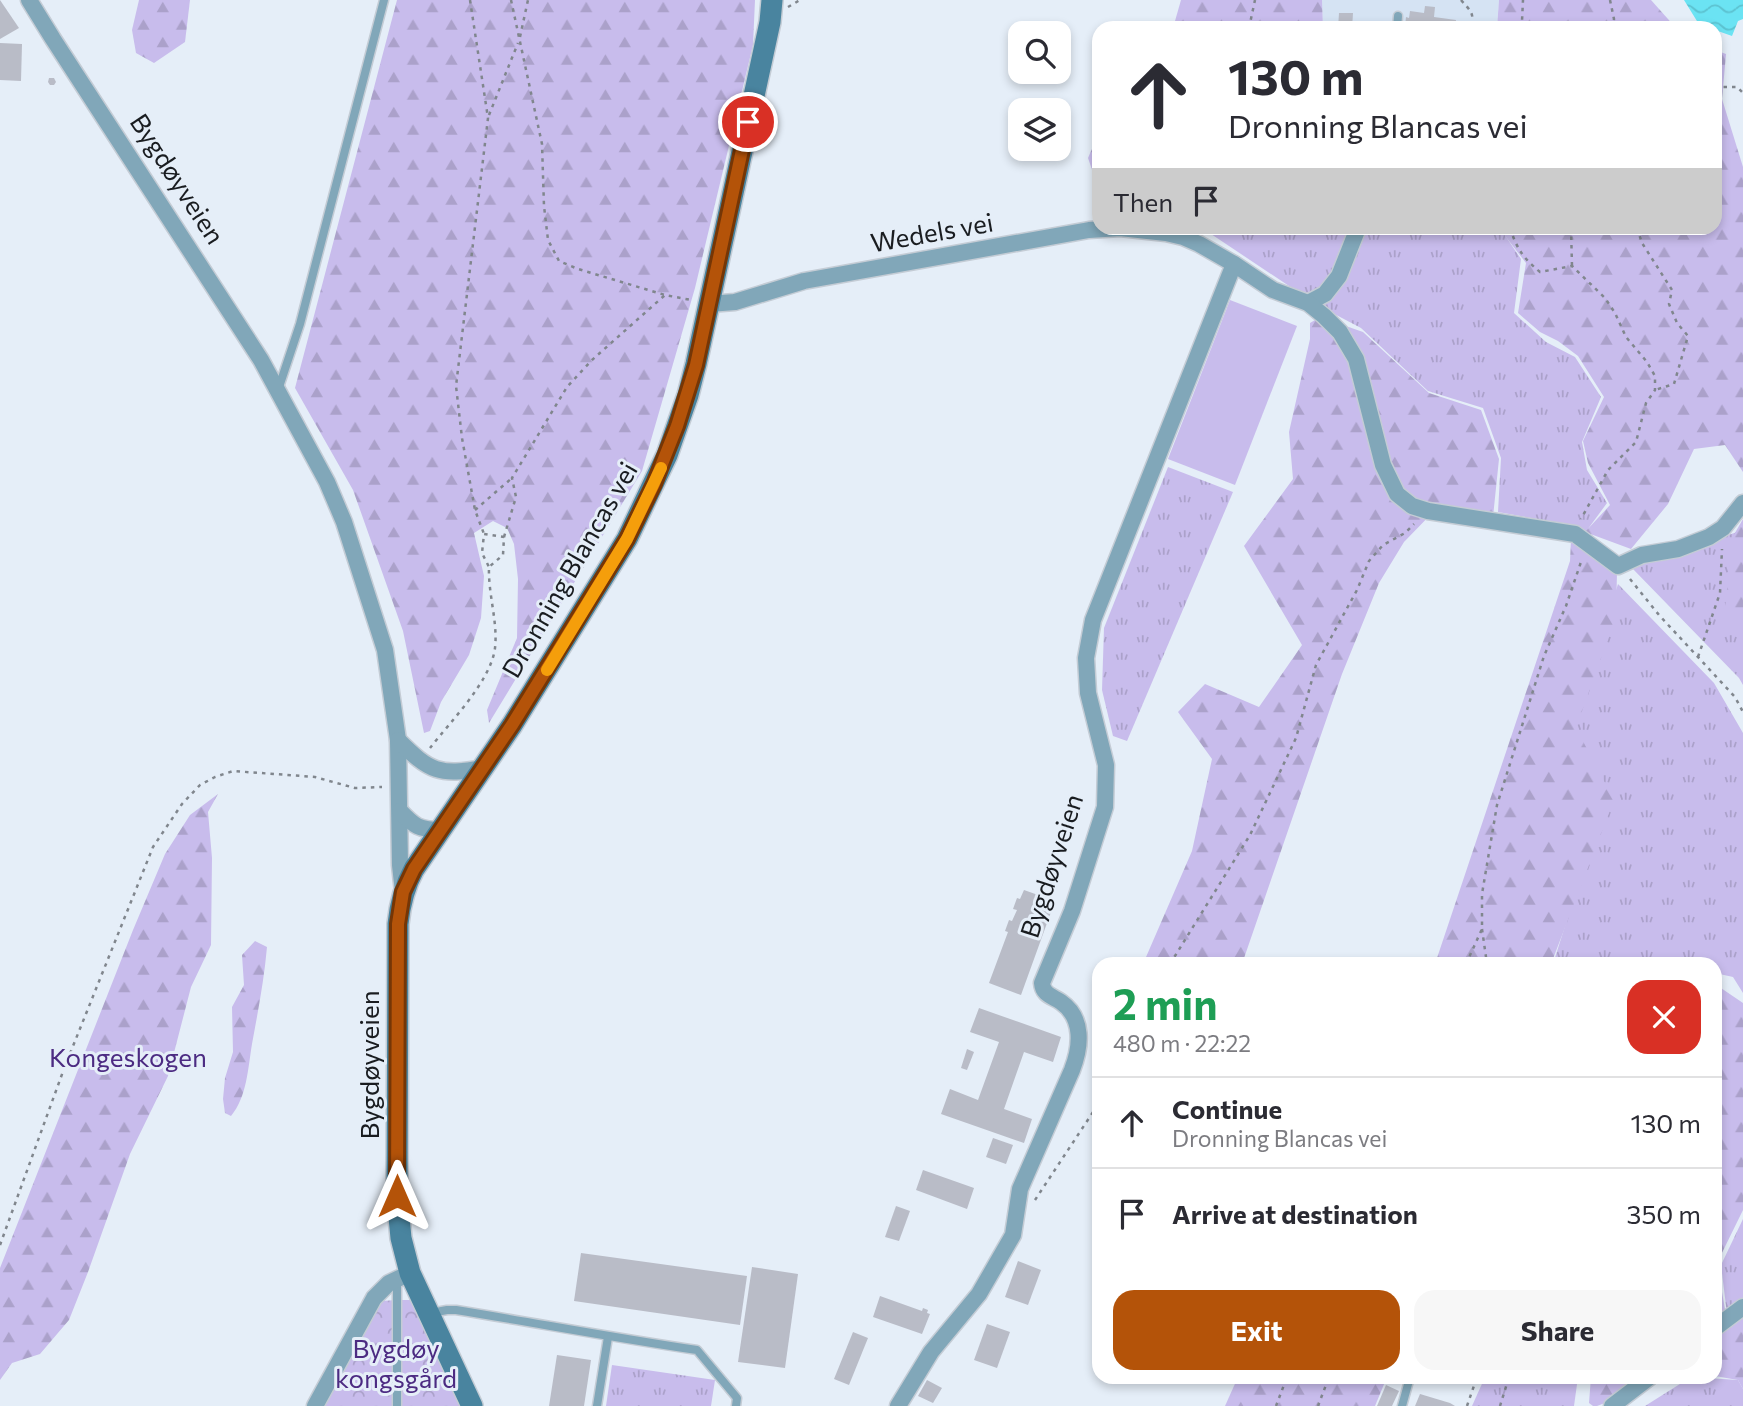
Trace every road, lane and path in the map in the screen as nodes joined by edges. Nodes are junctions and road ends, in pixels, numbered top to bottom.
1 (29, 0) edge
2 (384, 0) edge
3 (470, 0) edge
4 (511, 0) edge
5 (528, 0) edge
6 (800, 0) edge
7 (1255, 0) edge
8 (1461, 0) edge
9 (1524, 0) edge
10 (1610, 0) edge
11 (778, 4) edge
12 (1398, 16) dead end
13 (1250, 21) edge
14 (1398, 21) edge
15 (1473, 21) edge
16 (1522, 21) edge
17 (1614, 21) edge
18 (519, 41) junction
19 (1722, 87) edge
20 (1743, 93) edge
21 (488, 118) junction
22 (1092, 230) edge
23 (1178, 235) edge
24 (1355, 235) edge
25 (1512, 235) edge
26 (1571, 235) edge
27 (1639, 235) edge
28 (1234, 264) junction
29 (1572, 266) junction
30 (665, 295) junction
31 (704, 303) junction
32 (1308, 303) junction
33 (278, 390) junction
34 (1655, 390) junction
35 (512, 478) junction
36 (1743, 503) edge
37 (475, 510) junction
38 (1428, 511) junction
39 (484, 534) junction
40 (1576, 534) junction
41 (504, 537) junction
42 (1723, 545) dead end
43 (489, 567) junction
44 (1629, 579) dead end
45 (1698, 657) junction
46 (1743, 712) edge
47 (398, 740) junction
48 (426, 754) dead end
49 (484, 768) junction
50 (399, 787) junction
51 (400, 811) junction
52 (441, 830) junction
53 (403, 892) junction
54 (1482, 929) junction
55 (1174, 957) edge
56 (1469, 957) edge
57 (1486, 957) edge
58 (1092, 1114) edge
59 (1032, 1205) dead end
60 (0, 1245) edge
61 (403, 1276) junction
62 (1743, 1307) edge
63 (428, 1314) junction
64 (1722, 1323) edge
65 (608, 1337) junction
66 (1284, 1384) edge
67 (1326, 1384) edge
68 (1408, 1384) edge
69 (1475, 1384) edge
70 (1508, 1384) edge
71 (1641, 1384) edge
72 (315, 1406) edge
73 (397, 1406) edge
74 (472, 1406) edge
75 (597, 1406) edge
76 (736, 1406) edge
77 (898, 1406) edge
78 (1276, 1406) edge
79 (1318, 1406) edge
80 (1402, 1406) edge
81 (1467, 1406) edge
82 (1500, 1406) edge
83 (1612, 1406) edge

1 - 33 street, Bygdøyveien
2 - 33 lane
3 - 21 path
4 - 18 path
5 - 18 path
6 - 11 path
7 - 13 path
8 - 15 path
9 - 16 path
10 - 17 path
11 - 31 street, Dronning Blancas vei
12 - 14 lane
18 - 21 path
18 - 30 path
19 - 20 path
21 - 37 path
22 - 31 street, Wedels vei
23 - 28 street, Wedels vei
24 - 32 street
25 - 29 path
26 - 29 path
27 - 34 path
28 - 32 street, Wedels vei
28 - 77 street, Bygdøyveien
29 - 34 path
30 - 31 path
30 - 35 path
31 - 49 street, Dronning Blancas vei
32 - 38 street, Wedels vei
33 - 47 street, Bygdøyveien
34 - 40 path
35 - 37 path
35 - 41 path
36 - 40 street
37 - 39 path
38 - 40 street, Wedels vei
38 - 55 path
39 - 41 path
39 - 43 path
40 - 54 path
41 - 43 path
42 - 45 path
43 - 48 path
44 - 45 path
45 - 46 path
47 - 49 street
47 - 50 street, Bygdøyveien
49 - 52 street, Dronning Blancas vei
50 - 51 street, Bygdøyveien
50 - 60 path
51 - 52 street
51 - 53 street, Bygdøyveien
52 - 53 street, Dronning Blancas vei
53 - 61 street, Bygdøyveien
54 - 56 path
54 - 57 path
58 - 59 path
61 - 63 street, Bygdøyveien
61 - 72 street
61 - 73 lane
62 - 64 street
63 - 65 lane
63 - 74 street, Bygdøyveien
65 - 75 lane
65 - 76 lane
66 - 78 path
67 - 79 path
68 - 80 lane
69 - 81 path
70 - 82 path
71 - 83 street

